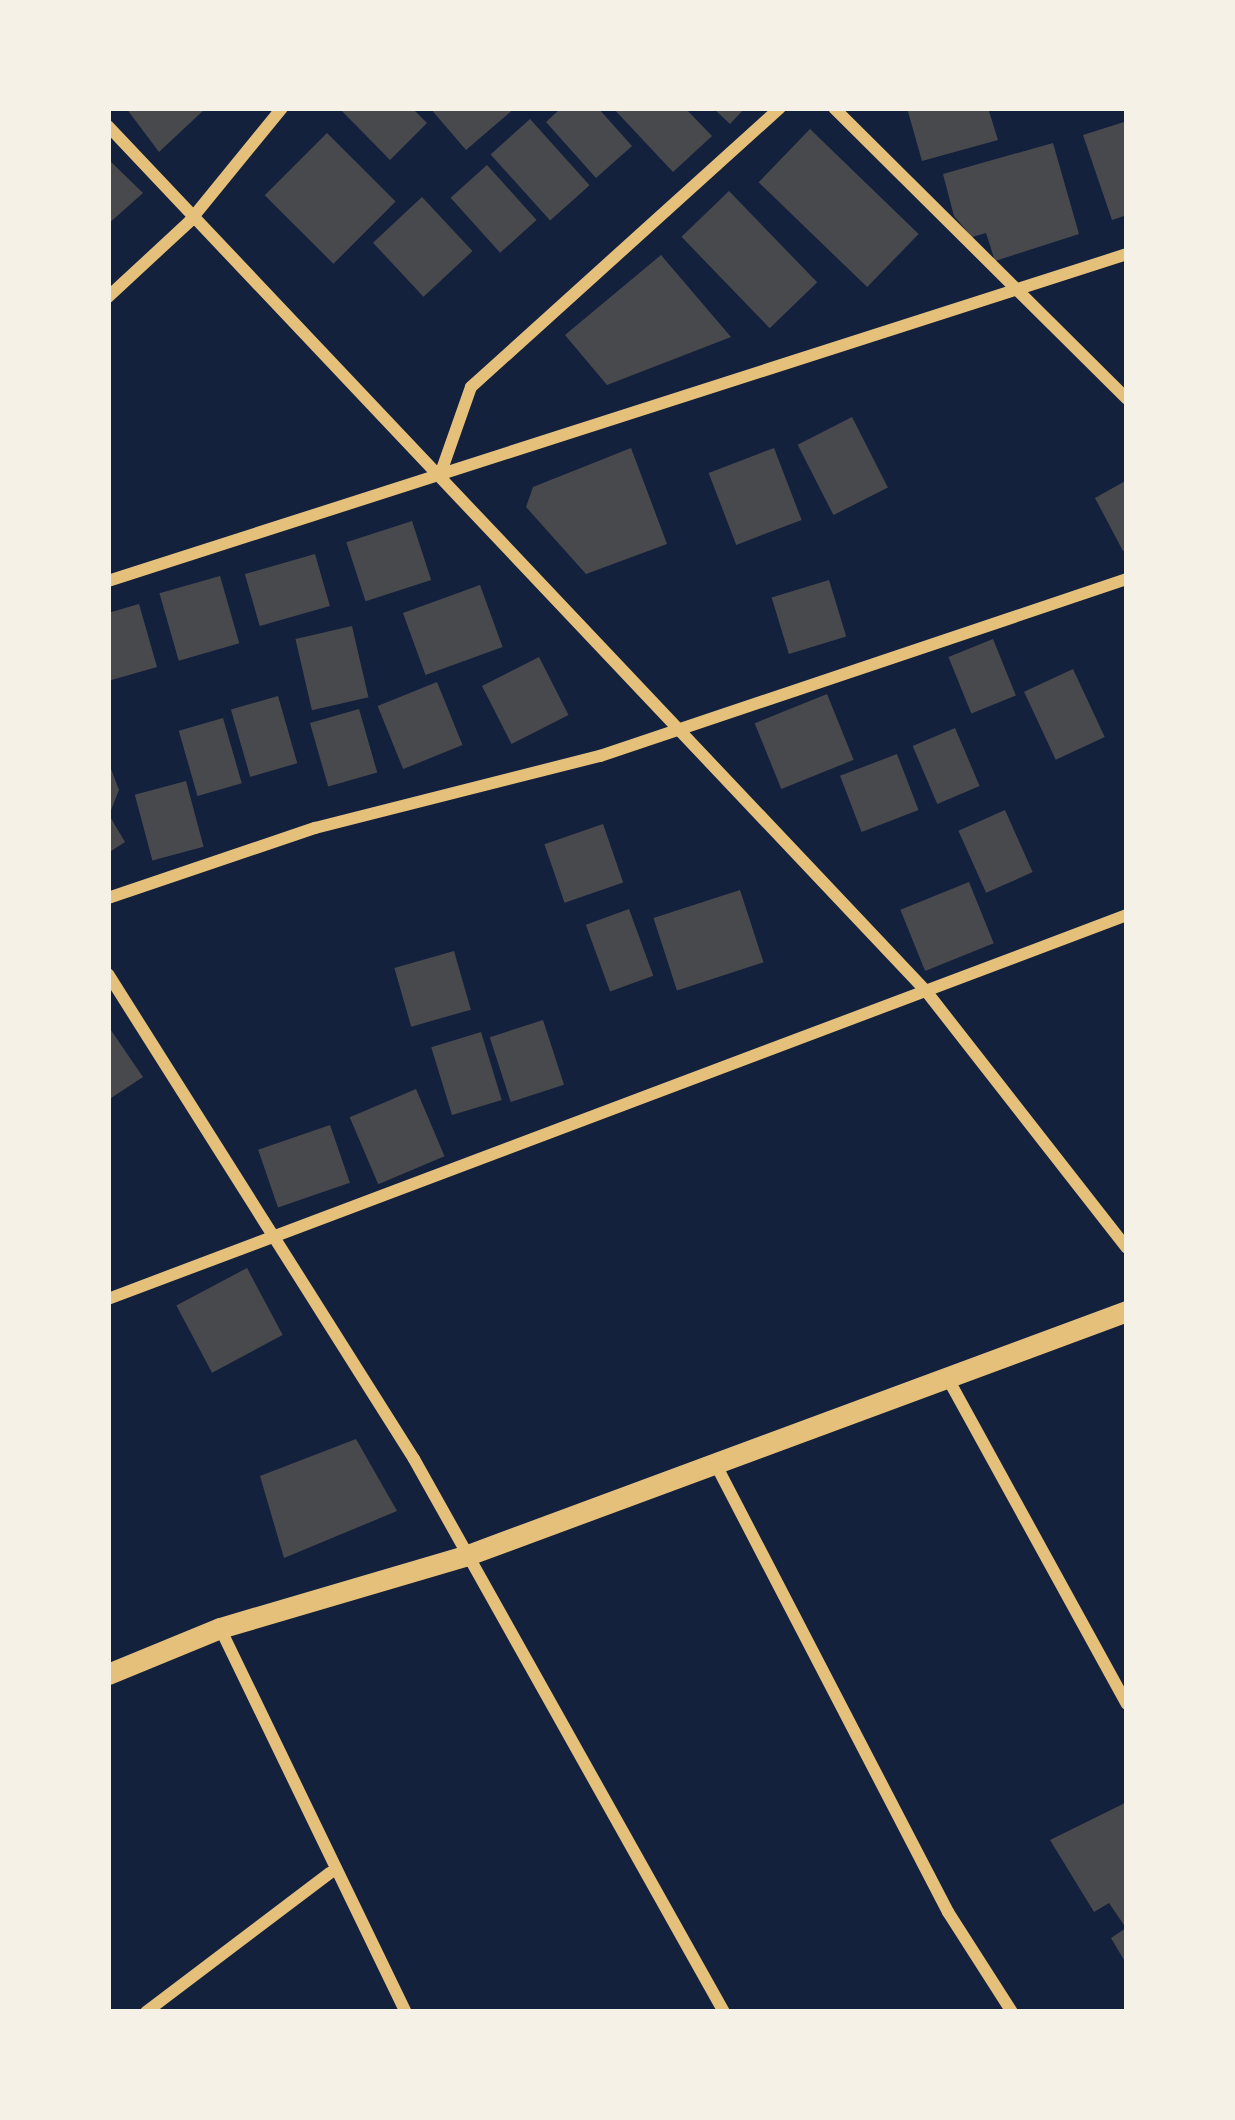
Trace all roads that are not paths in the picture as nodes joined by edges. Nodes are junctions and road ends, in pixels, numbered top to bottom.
1 (283, 108) edge
2 (780, 108) edge
3 (834, 108) edge
4 (108, 126) edge
5 (189, 222) junction
6 (1127, 254) edge
7 (1012, 291) junction
8 (108, 297) edge
9 (1127, 399) edge
10 (440, 475) junction
11 (1127, 579) edge
12 (108, 580) edge
13 (669, 730) junction
14 (108, 898) edge
15 (1127, 915) edge
16 (108, 974) edge
17 (926, 991) junction
18 (278, 1238) junction
19 (1127, 1248) edge
20 (108, 1300) edge
21 (1127, 1311) edge
22 (947, 1377) junction
23 (715, 1463) junction
24 (465, 1556) junction
25 (220, 1628) junction
26 (108, 1674) edge
27 (1127, 1704) edge
28 (330, 1873) junction
29 (146, 2012) edge
30 (406, 2012) edge
31 (724, 2012) edge
32 (1012, 2012) edge

1 - 5 street
2 - 10 street
3 - 7 street
4 - 5 street
5 - 8 street
5 - 10 street
6 - 7 street
7 - 9 street
7 - 10 street
10 - 12 street
10 - 13 street
11 - 13 street
13 - 14 street
13 - 17 street
15 - 17 street
16 - 18 street
17 - 18 street
17 - 19 street
18 - 20 street
18 - 24 street
21 - 22 street
22 - 23 street
22 - 27 street
23 - 24 street
23 - 32 street
24 - 25 street
24 - 31 street
25 - 26 street
25 - 28 street
28 - 29 street
28 - 30 street

